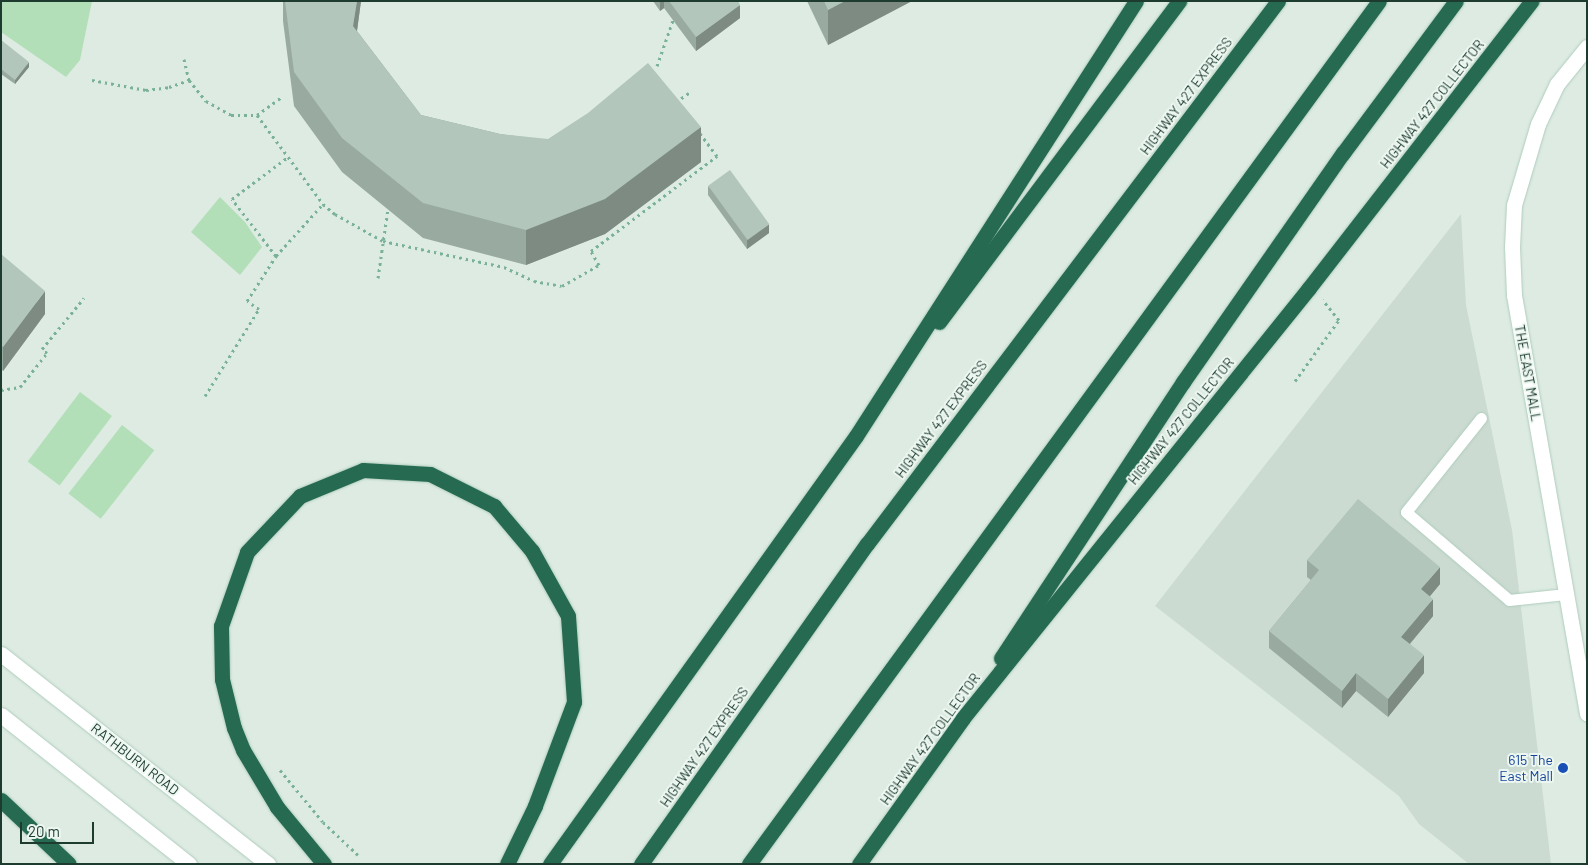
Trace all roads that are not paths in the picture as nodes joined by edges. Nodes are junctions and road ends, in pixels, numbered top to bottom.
1 (1136, 1) edge
2 (1179, 1) edge
3 (1278, 1) edge
4 (1379, 1) edge
5 (1456, 1) edge
6 (1532, 1) edge
7 (1587, 47) edge
8 (1481, 418) dead end
9 (856, 436) junction
10 (1566, 594) junction
11 (1, 654) edge
12 (1587, 714) edge
13 (1, 715) edge
14 (963, 718) junction
15 (1, 800) edge
16 (69, 864) edge
17 (189, 864) edge
18 (268, 864) edge
19 (324, 864) edge
20 (507, 864) edge
21 (550, 864) edge
22 (641, 864) edge
23 (750, 864) edge
24 (859, 864) edge

1 - 9 highway
2 - 9 highway
3 - 22 highway, HIGHWAY 427 EXPRESS
4 - 23 highway
5 - 14 highway
6 - 14 highway, HIGHWAY 427 COLLECTOR
7 - 10 main road, THE EAST MALL
8 - 10 lane
9 - 21 highway
10 - 12 main road, THE EAST MALL
11 - 18 main road, RATHBURN ROAD
13 - 17 main road
14 - 24 highway, HIGHWAY 427 COLLECTOR
15 - 16 highway
19 - 20 highway

